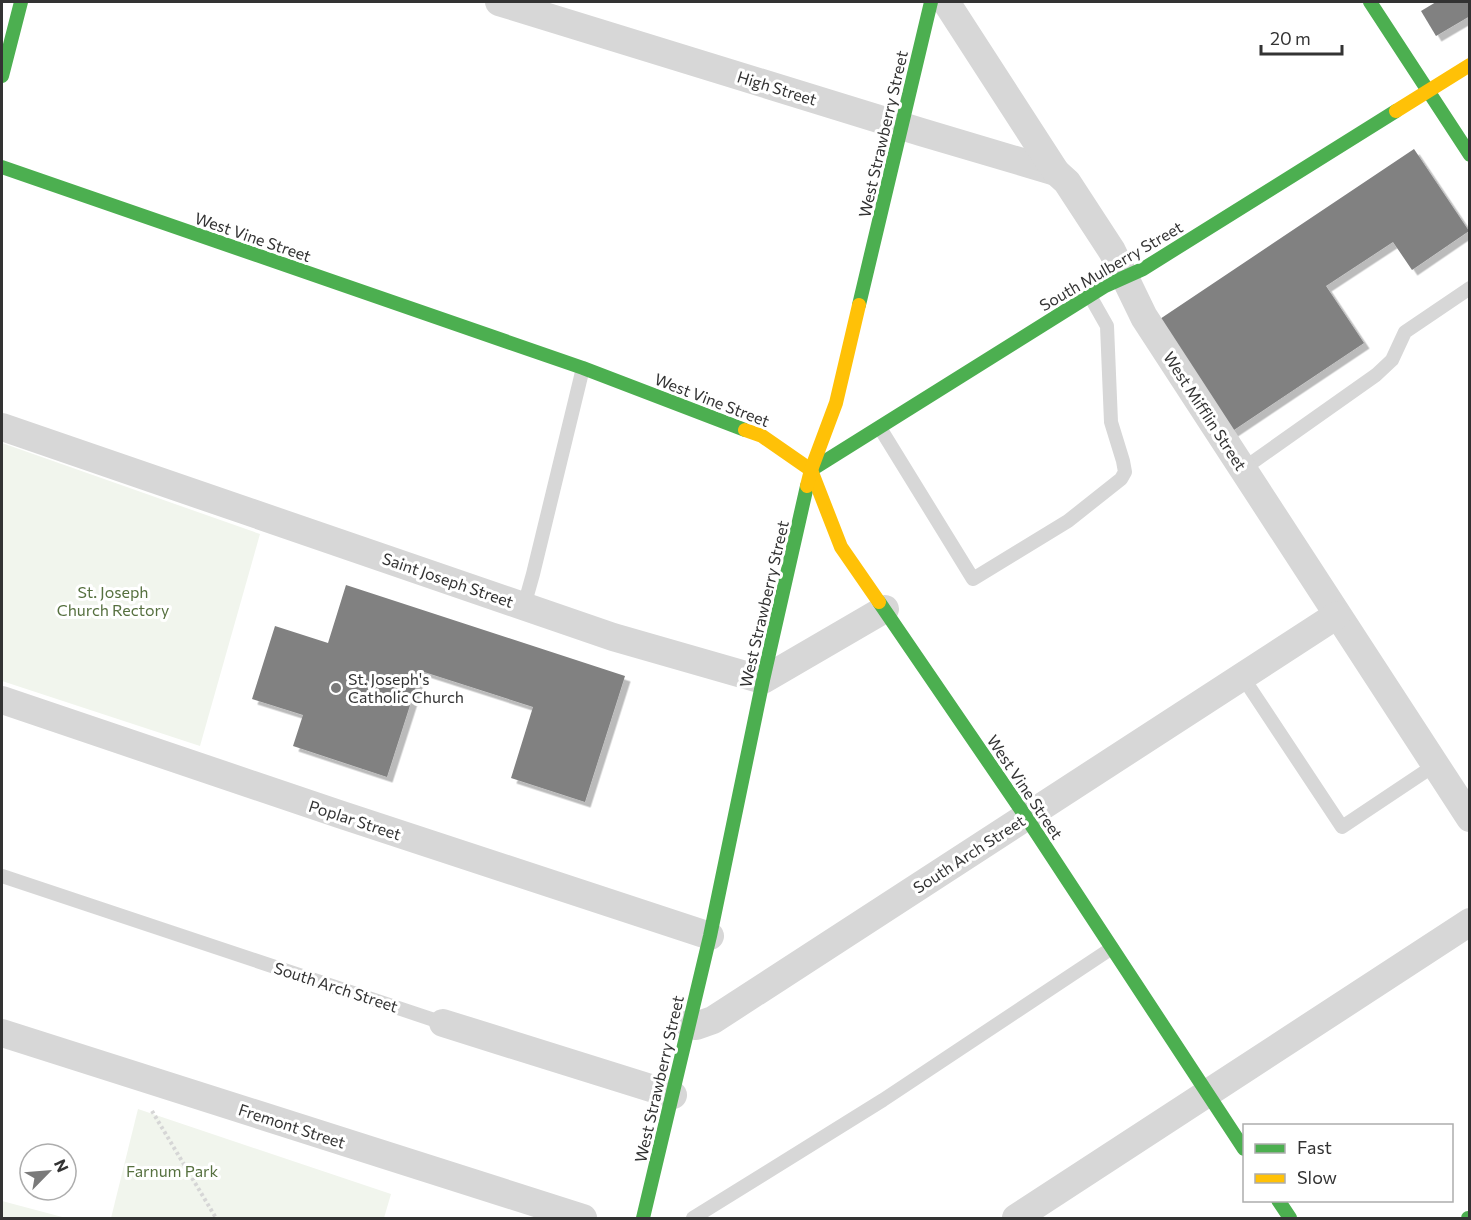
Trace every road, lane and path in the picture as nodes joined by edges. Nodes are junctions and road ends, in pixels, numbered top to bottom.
1 (21, 2) edge
2 (499, 2) edge
3 (932, 2) edge
4 (946, 2) edge
5 (1370, 2) edge
6 (1470, 65) edge
7 (2, 76) edge
8 (1428, 90) junction
9 (902, 126) junction
10 (1470, 155) edge
11 (2, 167) edge
12 (1056, 172) junction
13 (1124, 278) junction
14 (1470, 288) edge
15 (1090, 296) junction
16 (583, 368) junction
17 (2, 427) edge
18 (880, 428) junction
19 (1243, 469) junction
20 (811, 470) junction
21 (524, 606) junction
22 (885, 609) junction
23 (1337, 615) junction
24 (1242, 676) junction
25 (763, 680) junction
26 (2, 700) edge
27 (1435, 765) junction
28 (1026, 817) junction
29 (1470, 818) edge
30 (2, 876) edge
31 (1470, 922) edge
32 (710, 936) junction
33 (1112, 948) junction
34 (443, 1023) joint
35 (689, 1024) junction
36 (2, 1033) edge
37 (1208, 1093) junction
38 (673, 1095) junction
39 (149, 1105) dead end
40 (1243, 1146) edge
41 (1279, 1202) edge
42 (216, 1218) edge
43 (583, 1218) edge
44 (643, 1218) edge
45 (693, 1218) edge
46 (1016, 1218) edge
47 (1290, 1218) edge

1 - 7 street
2 - 9 street, High Street
3 - 9 street, West Strawberry Street
4 - 12 street, West Mifflin Street
5 - 8 street
6 - 8 street, South Mulberry Street
8 - 10 street
8 - 13 street, South Mulberry Street
9 - 12 street, High Street
9 - 20 street, West Strawberry Street
11 - 16 street, West Vine Street
12 - 13 street, West Mifflin Street
13 - 15 street, South Mulberry Street
13 - 19 street, West Mifflin Street
14 - 19 lane
15 - 18 street, South Mulberry Street
15 - 18 lane
16 - 20 street, West Vine Street
16 - 21 lane
17 - 21 street, Saint Joseph Street
18 - 20 street, South Mulberry Street
19 - 23 street, West Mifflin Street
20 - 22 street, West Vine Street
20 - 25 street, West Strawberry Street
21 - 25 street, Saint Joseph Street
22 - 25 street
22 - 28 street, West Vine Street
23 - 24 street, South Arch Street
23 - 27 street, West Mifflin Street
24 - 27 lane
24 - 28 street, South Arch Street
25 - 32 street, West Strawberry Street
26 - 32 street, Poplar Street
27 - 29 street, West Mifflin Street
28 - 33 street, West Vine Street
28 - 35 street, South Arch Street
30 - 34 lane, South Arch Street
31 - 37 street
32 - 35 street, West Strawberry Street
33 - 37 street, West Vine Street
33 - 45 lane
34 - 38 street, South Arch Street
35 - 38 street, West Strawberry Street
36 - 43 street, Fremont Street
37 - 40 street, West Vine Street
37 - 46 street
38 - 44 street, West Strawberry Street
39 - 42 path
41 - 47 street

